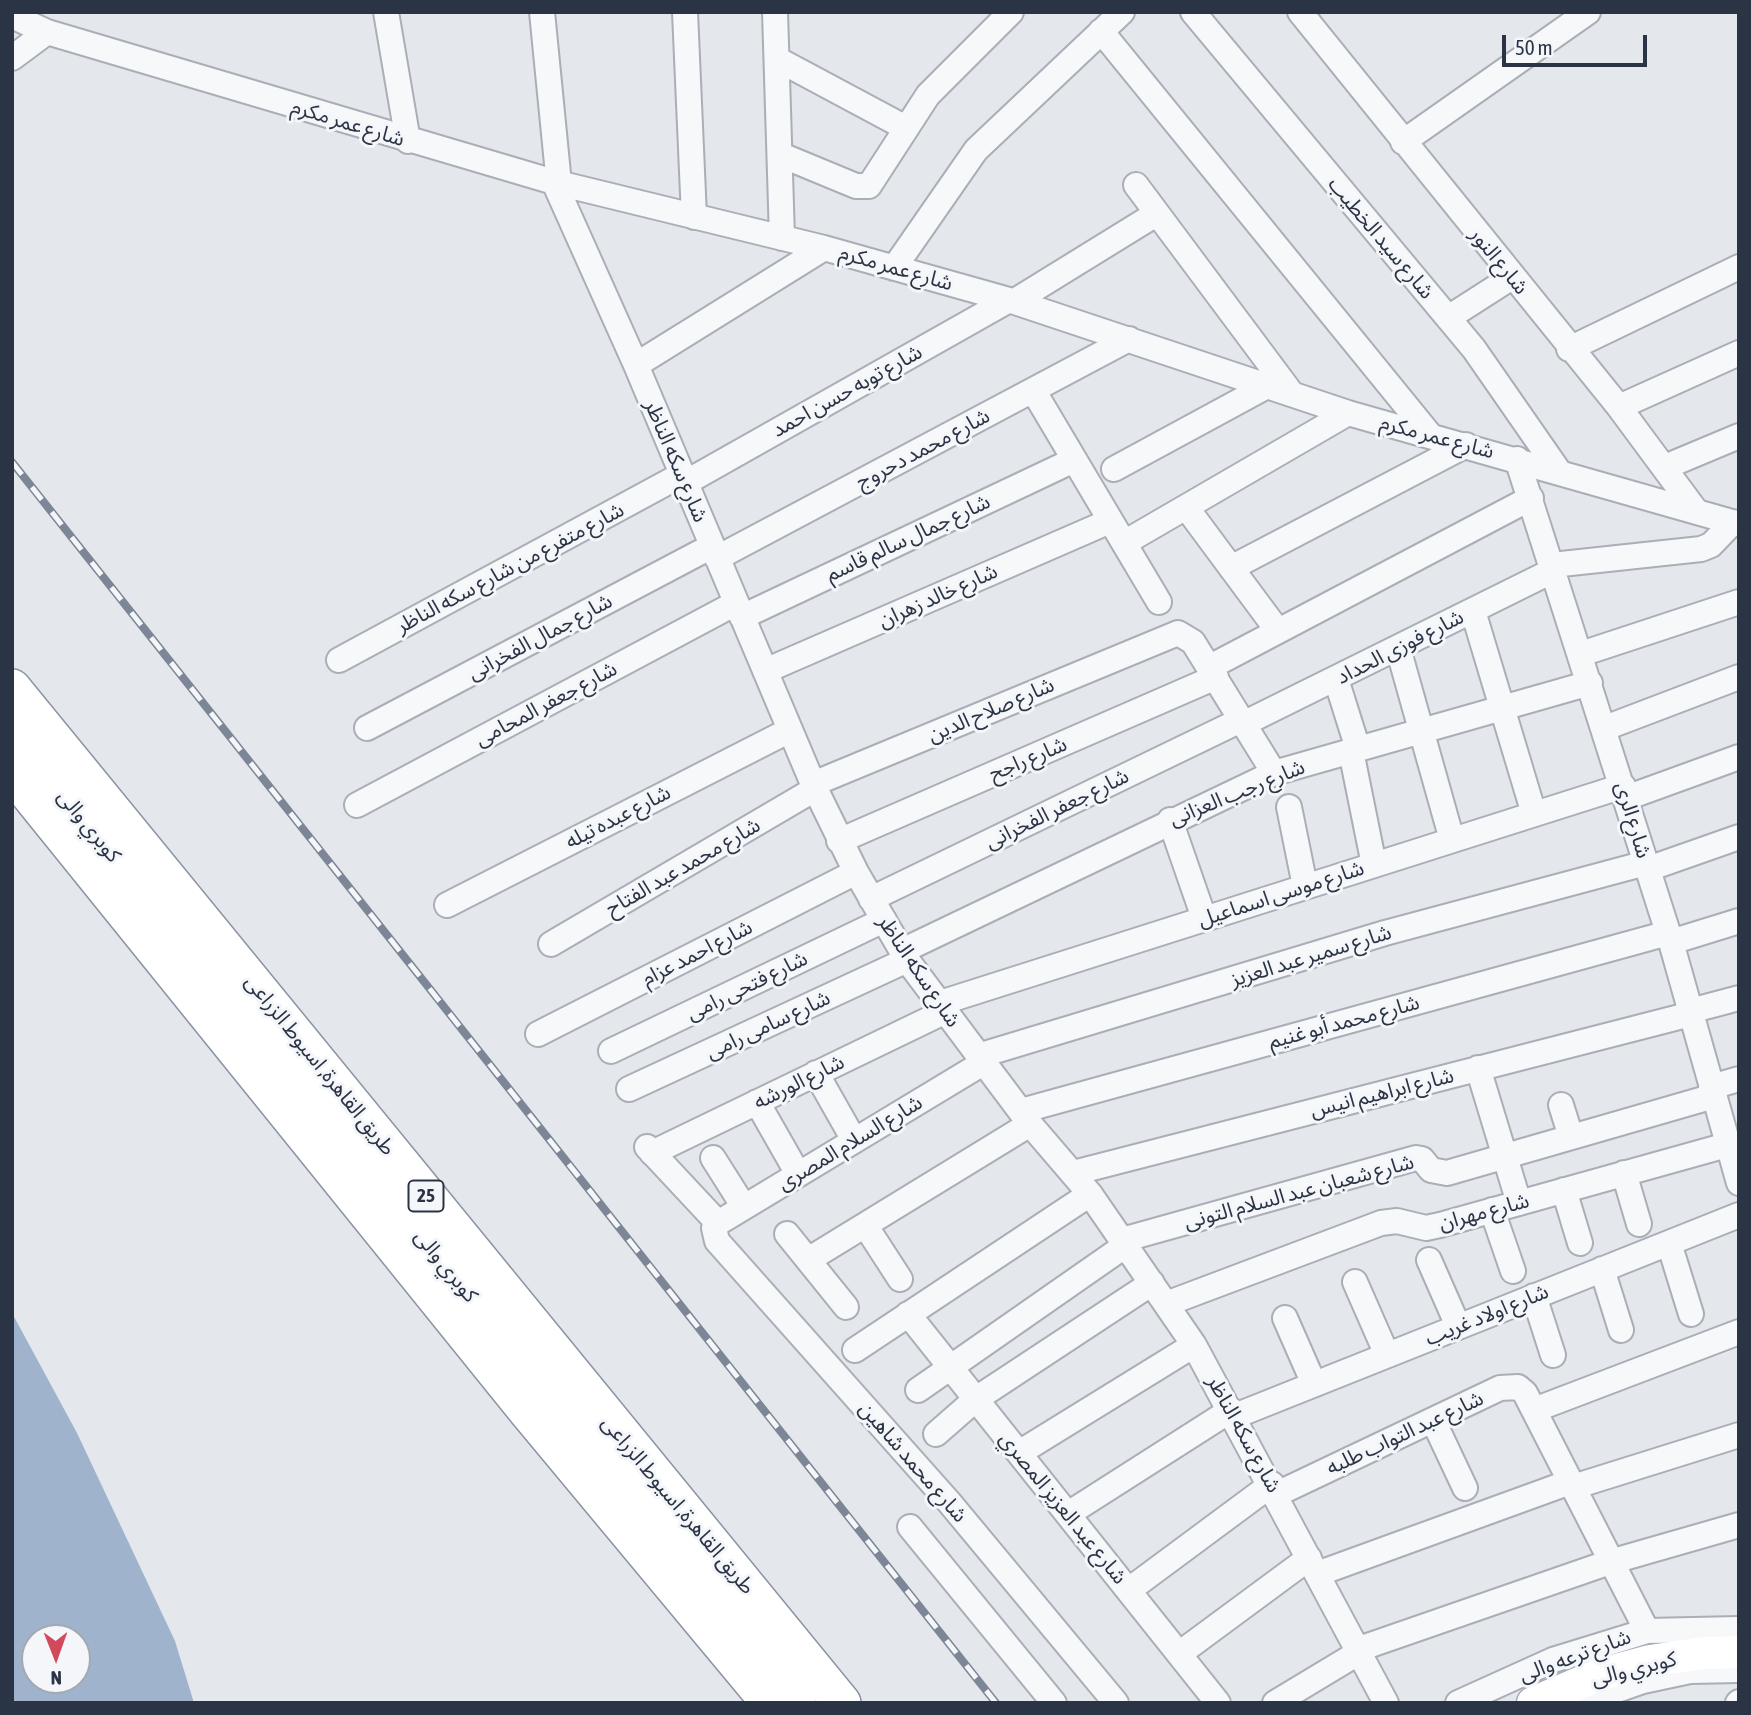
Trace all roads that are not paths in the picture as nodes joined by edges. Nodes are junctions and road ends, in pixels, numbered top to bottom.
1 (386, 12) edge
2 (542, 12) edge
3 (685, 12) edge
4 (775, 12) edge
5 (1011, 12) edge
6 (1122, 12) edge
7 (1193, 12) edge
8 (1588, 12) edge
9 (1303, 13) edge
10 (12, 16) edge
11 (1101, 31) junction
12 (47, 32) junction
13 (12, 58) edge
14 (777, 59) junction
15 (906, 128) junction
16 (408, 141) junction
17 (1403, 142) junction
18 (782, 155) junction
19 (557, 183) junction
20 (1136, 185) dead end
21 (1156, 214) junction
22 (694, 217) junction
23 (782, 238) junction
24 (824, 248) junction
25 (1739, 267) edge
26 (894, 268) junction
27 (1512, 277) junction
28 (1012, 300) junction
29 (1448, 317) junction
30 (1129, 340) junction
31 (1569, 349) junction
32 (1739, 353) edge
33 (636, 365) junction
34 (1269, 385) junction
35 (1032, 390) junction
36 (1293, 394) junction
37 (1619, 407) junction
38 (1348, 412) junction
39 (1430, 435) junction
40 (1739, 436) edge
41 (1466, 445) junction
42 (1517, 459) junction
43 (1074, 460) junction
44 (1665, 467) junction
45 (1114, 469) dead end
46 (1558, 470) junction
47 (683, 479) junction
48 (1531, 498) junction
49 (1186, 507) junction
50 (1696, 511) junction
51 (1111, 520) junction
52 (1736, 523) edge
53 (1124, 543) junction
54 (715, 552) junction
55 (1231, 568) junction
56 (1553, 568) junction
57 (1159, 602) dead end
58 (1739, 602) edge
59 (739, 610) junction
60 (1473, 611) junction
61 (1278, 631) junction
62 (1398, 648) junction
63 (1581, 654) junction
64 (339, 660) dead end
65 (765, 671) junction
66 (1213, 672) junction
67 (1739, 677) edge
68 (1336, 679) junction
69 (1590, 683) junction
70 (12, 688) edge
71 (1502, 708) junction
72 (1244, 721) junction
73 (367, 728) dead end
74 (1605, 728) junction
75 (790, 730) junction
76 (1421, 730) junction
77 (12, 732) edge
78 (1354, 750) junction
79 (1739, 757) edge
80 (12, 773) edge
81 (1274, 773) junction
82 (814, 787) junction
83 (1625, 792) junction
84 (357, 805) dead end
85 (1289, 807) dead end
86 (1534, 814) junction
87 (1170, 820) junction
88 (1739, 837) edge
89 (1452, 840) junction
90 (839, 841) junction
91 (1374, 865) junction
92 (1647, 866) junction
93 (856, 872) junction
94 (1305, 886) junction
95 (871, 899) junction
96 (447, 905) dead end
97 (1204, 918) junction
98 (884, 920) junction
99 (1739, 921) edge
100 (1669, 937) junction
101 (551, 944) dead end
102 (905, 956) junction
103 (1739, 998) edge
104 (943, 1007) junction
105 (1690, 1013) junction
106 (538, 1034) dead end
107 (611, 1051) dead end
108 (980, 1059) junction
109 (1478, 1068) junction
110 (816, 1073) junction
111 (1739, 1079) edge
112 (629, 1089) dead end
113 (1712, 1091) junction
114 (757, 1102) junction
115 (1561, 1105) dead end
116 (1025, 1117) junction
117 (1571, 1137) junction
118 (854, 1140) junction
119 (1732, 1153) edge
120 (1504, 1156) junction
121 (713, 1158) dead end
122 (1073, 1173) junction
123 (798, 1174) junction
124 (1624, 1174) junction
125 (1739, 1183) edge
126 (1564, 1190) junction
127 (1090, 1194) junction
128 (1519, 1203) junction
129 (744, 1207) junction
130 (1492, 1210) junction
131 (1739, 1215) edge
132 (718, 1223) junction
133 (865, 1224) junction
134 (1639, 1224) dead end
135 (787, 1234) dead end
136 (1124, 1242) junction
137 (1669, 1242) junction
138 (1580, 1243) dead end
139 (808, 1260) junction
140 (1429, 1260) dead end
141 (1602, 1269) junction
142 (1513, 1271) dead end
143 (900, 1279) dead end
144 (1354, 1282) dead end
145 (1152, 1283) junction
146 (1534, 1296) junction
147 (1166, 1304) junction
148 (846, 1307) dead end
149 (908, 1314) junction
150 (1691, 1314) dead end
151 (451, 1316) junction
152 (1285, 1318) dead end
153 (1458, 1326) junction
154 (1620, 1330) dead end
155 (1739, 1332) edge
156 (1194, 1345) junction
157 (855, 1350) dead end
158 (1387, 1355) junction
159 (1553, 1356) dead end
160 (951, 1367) junction
161 (1314, 1384) junction
162 (918, 1390) dead end
163 (976, 1399) junction
164 (1532, 1405) junction
165 (1233, 1413) junction
166 (1433, 1420) junction
167 (936, 1434) dead end
168 (1739, 1435) edge
169 (1019, 1453) junction
170 (1571, 1484) junction
171 (1465, 1488) dead end
172 (1274, 1489) junction
173 (1068, 1514) junction
174 (1739, 1525) edge
175 (910, 1527) dead end
176 (1610, 1562) junction
177 (1313, 1566) junction
178 (1129, 1590) junction
179 (1739, 1629) edge
180 (1647, 1631) junction
181 (1357, 1651) junction
182 (1179, 1654) junction
183 (1739, 1654) edge
184 (1739, 1671) edge
185 (770, 1703) edge
186 (783, 1703) edge
187 (800, 1703) edge
188 (842, 1703) edge
189 (1054, 1703) edge
190 (1116, 1703) edge
191 (1218, 1703) edge
192 (1275, 1703) edge
193 (1386, 1703) edge
194 (1458, 1703) edge
195 (1533, 1703) edge
196 (1540, 1703) edge
197 (1580, 1703) edge

1 - 16 street
2 - 19 street, شارع سكه الناظر
3 - 22 street
4 - 14 street
5 - 15 street
6 - 11 street
7 - 29 street, شارع سيد الخطيب
8 - 17 street
9 - 17 street, شارع النور
10 - 12 street, شارع عمر مكرم
11 - 26 street
11 - 39 street
12 - 13 street
12 - 16 street, شارع عمر مكرم
14 - 15 street
14 - 18 street
15 - 18 street
16 - 19 street, شارع عمر مكرم
17 - 27 street, شارع النور
18 - 23 street
19 - 22 street, شارع عمر مكرم
19 - 33 street, شارع سكه الناظر
20 - 21 street
21 - 28 street, شارع توبه حسن احمد
21 - 36 street
22 - 23 street, شارع عمر مكرم
23 - 24 street, شارع عمر مكرم
24 - 26 street, شارع عمر مكرم
24 - 33 street
25 - 31 street
26 - 28 street, شارع عمر مكرم
27 - 29 street
27 - 31 street, شارع النور
28 - 30 street, شارع عمر مكرم
28 - 47 street, شارع توبه حسن احمد
29 - 46 street, شارع سيد الخطيب
30 - 34 street, شارع عمر مكرم
30 - 35 street, شارع محمد دحروج
31 - 37 street, شارع النور
32 - 37 street
33 - 47 street, شارع سكه الناظر
34 - 36 street, شارع عمر مكرم
34 - 45 street
35 - 43 street
35 - 54 street, شارع محمد دحروج
36 - 38 street, شارع عمر مكرم
37 - 44 street, شارع النور
38 - 39 street, شارع عمر مكرم
38 - 49 street
39 - 41 street, شارع عمر مكرم
40 - 44 street
41 - 42 street, شارع عمر مكرم
41 - 55 street
42 - 46 street, شارع عمر مكرم
42 - 48 street, شارع الرى
43 - 51 street
43 - 59 street, شارع جمال سالم قاسم
44 - 50 street, شارع النور
46 - 50 street, شارع عمر مكرم
47 - 54 street, شارع سكه الناظر
47 - 64 street, شارع متفرع من شارع سكه الناظر
48 - 56 street, شارع الرى
48 - 61 street, شارع راجح
49 - 53 street
49 - 55 street
50 - 52 street, شارع عمر مكرم
51 - 53 street
51 - 65 street, شارع خالد زهران
52 - 56 street
53 - 57 street
54 - 59 street, شارع سكه الناظر
54 - 73 street, شارع جمال الفخرانى
55 - 61 street
56 - 60 street, شارع فوزى الحداد
56 - 63 street, شارع الرى
58 - 63 street
59 - 65 street, شارع سكه الناظر
59 - 84 street, شارع جعفر المحامى
60 - 62 street, شارع فوزى الحداد
60 - 71 street
61 - 66 street, شارع راجح
62 - 68 street, شارع فوزى الحداد
62 - 76 street
63 - 69 street, شارع الرى
65 - 75 street, شارع سكه الناظر
66 - 72 street
66 - 82 street, شارع صلاح الدين
66 - 90 street, شارع راجح
67 - 74 street
68 - 72 street, شارع فوزى الحداد
68 - 78 street
69 - 71 street, شارع رجب العزانى
69 - 74 street, شارع الرى
70 - 188 highway, طريق القاهرة, اسيوط الزراعى / 25
71 - 76 street, شارع رجب العزانى
71 - 86 street
72 - 81 street
72 - 95 street, شارع جعفر الفخرانى
74 - 83 street, شارع الرى
75 - 82 street, شارع سكه الناظر
75 - 96 street, شارع عبده تيله
76 - 78 street, شارع رجب العزانى
76 - 89 street
77 - 187 main road, كوبري والى
78 - 81 street, شارع رجب العزانى
78 - 91 street
79 - 83 street, شارع موسى اسماعيل
80 - 151 highway
81 - 87 street, شارع رجب العزانى
82 - 90 street, شارع سكه الناظر
82 - 101 street, شارع محمد عبد الفتاح
83 - 86 street, شارع موسى اسماعيل
83 - 92 street, شارع الرى
85 - 94 street
86 - 89 street, شارع موسى اسماعيل
87 - 97 street
87 - 102 street, شارع رجب العزانى
88 - 92 street, شارع سمير عبد العزيز
89 - 91 street, شارع موسى اسماعيل
90 - 93 street, شارع سكه الناظر
91 - 94 street, شارع موسى اسماعيل
92 - 100 street, شارع الرى
92 - 108 street, شارع سمير عبد العزيز
93 - 95 street, شارع سكه الناظر
93 - 106 street, شارع احمد عزام
94 - 97 street, شارع موسى اسماعيل
95 - 98 street, شارع سكه الناظر
97 - 104 street, شارع موسى اسماعيل
98 - 102 street, شارع سكه الناظر
98 - 107 street, شارع فتحى رامى
99 - 100 street, شارع محمد أبو غنيم
100 - 105 street, شارع الرى
100 - 116 street, شارع محمد أبو غنيم
102 - 104 street, شارع سكه الناظر
102 - 112 street, شارع سامى رامى
103 - 105 street, شارع ابراهيم انيس
104 - 108 street, شارع سكه الناظر
104 - 110 street, شارع الورشه
105 - 109 street, شارع ابراهيم انيس
105 - 113 street, شارع الرى
108 - 116 street, شارع سكه الناظر
108 - 118 street, شارع السلام المصرى
109 - 120 street
109 - 122 street, شارع ابراهيم انيس
110 - 114 street, شارع الورشه
110 - 118 street
111 - 113 street, شارع شعبان عبد السلام التونى
113 - 117 street, شارع شعبان عبد السلام التونى
113 - 119 street, شارع الرى
114 - 123 street
114 - 132 street, شارع الورشه
115 - 117 street
116 - 122 street, شارع سكه الناظر
116 - 133 street, شارع محمد أبو غنيم
117 - 120 street, شارع شعبان عبد السلام التونى
118 - 123 street, شارع السلام المصرى
119 - 124 street, شارع مهران
119 - 125 street, شارع الرى
120 - 128 street
120 - 136 street, شارع شعبان عبد السلام التونى
121 - 129 street
122 - 127 street, شارع سكه الناظر
123 - 129 street, شارع السلام المصرى
124 - 126 street, شارع مهران
124 - 134 street
126 - 128 street, شارع مهران
126 - 138 street
127 - 136 street, شارع سكه الناظر
127 - 149 street
128 - 130 street, شارع مهران
129 - 132 street, شارع السلام المصرى
130 - 142 street
130 - 147 street, شارع مهران
131 - 137 street, شارع اولاد غريب
132 - 190 street, شارع محمد شاهين
133 - 139 street, شارع محمد أبو غنيم
133 - 143 street
135 - 139 street
136 - 145 street, شارع سكه الناظر
136 - 160 street
137 - 141 street, شارع اولاد غريب
137 - 150 street
139 - 148 street
140 - 153 street
141 - 146 street, شارع اولاد غريب
141 - 154 street
144 - 158 street
145 - 147 street, شارع سكه الناظر
145 - 163 street
146 - 153 street, شارع اولاد غريب
146 - 159 street
147 - 156 street, شارع سكه الناظر
149 - 157 street
149 - 160 street, شارع عبد العزيز المصري
151 - 185 highway
151 - 186 main road, كوبري والى
152 - 161 street
153 - 158 street, شارع اولاد غريب
155 - 164 street
156 - 165 street, شارع سكه الناظر
156 - 169 street
158 - 161 street, شارع اولاد غريب
160 - 162 street
160 - 163 street, شارع عبد العزيز المصري
161 - 165 street, شارع اولاد غريب
163 - 167 street
163 - 169 street, شارع عبد العزيز المصري
164 - 166 street, شارع عبد التواب طلبه
164 - 170 street
165 - 172 street, شارع سكه الناظر
165 - 173 street, شارع اولاد غريب
166 - 171 street
166 - 172 street, شارع عبد التواب طلبه
168 - 170 street
169 - 173 street, شارع عبد العزيز المصري
170 - 176 street
170 - 177 street
172 - 177 street, شارع سكه الناظر
172 - 178 street, شارع عبد التواب طلبه
173 - 178 street, شارع عبد العزيز المصري
174 - 176 street
175 - 189 street
176 - 180 street
176 - 181 street
177 - 181 street, شارع سكه الناظر
177 - 182 street
178 - 182 street, شارع عبد العزيز المصري
179 - 180 street, شارع ترعه والى
180 - 194 street, شارع ترعه والى
181 - 192 street
181 - 193 street, شارع سكه الناظر
182 - 191 street, شارع عبد العزيز المصري
183 - 195 main road, كوبري والى
183 - 196 main road, كوبري والى
184 - 197 street

